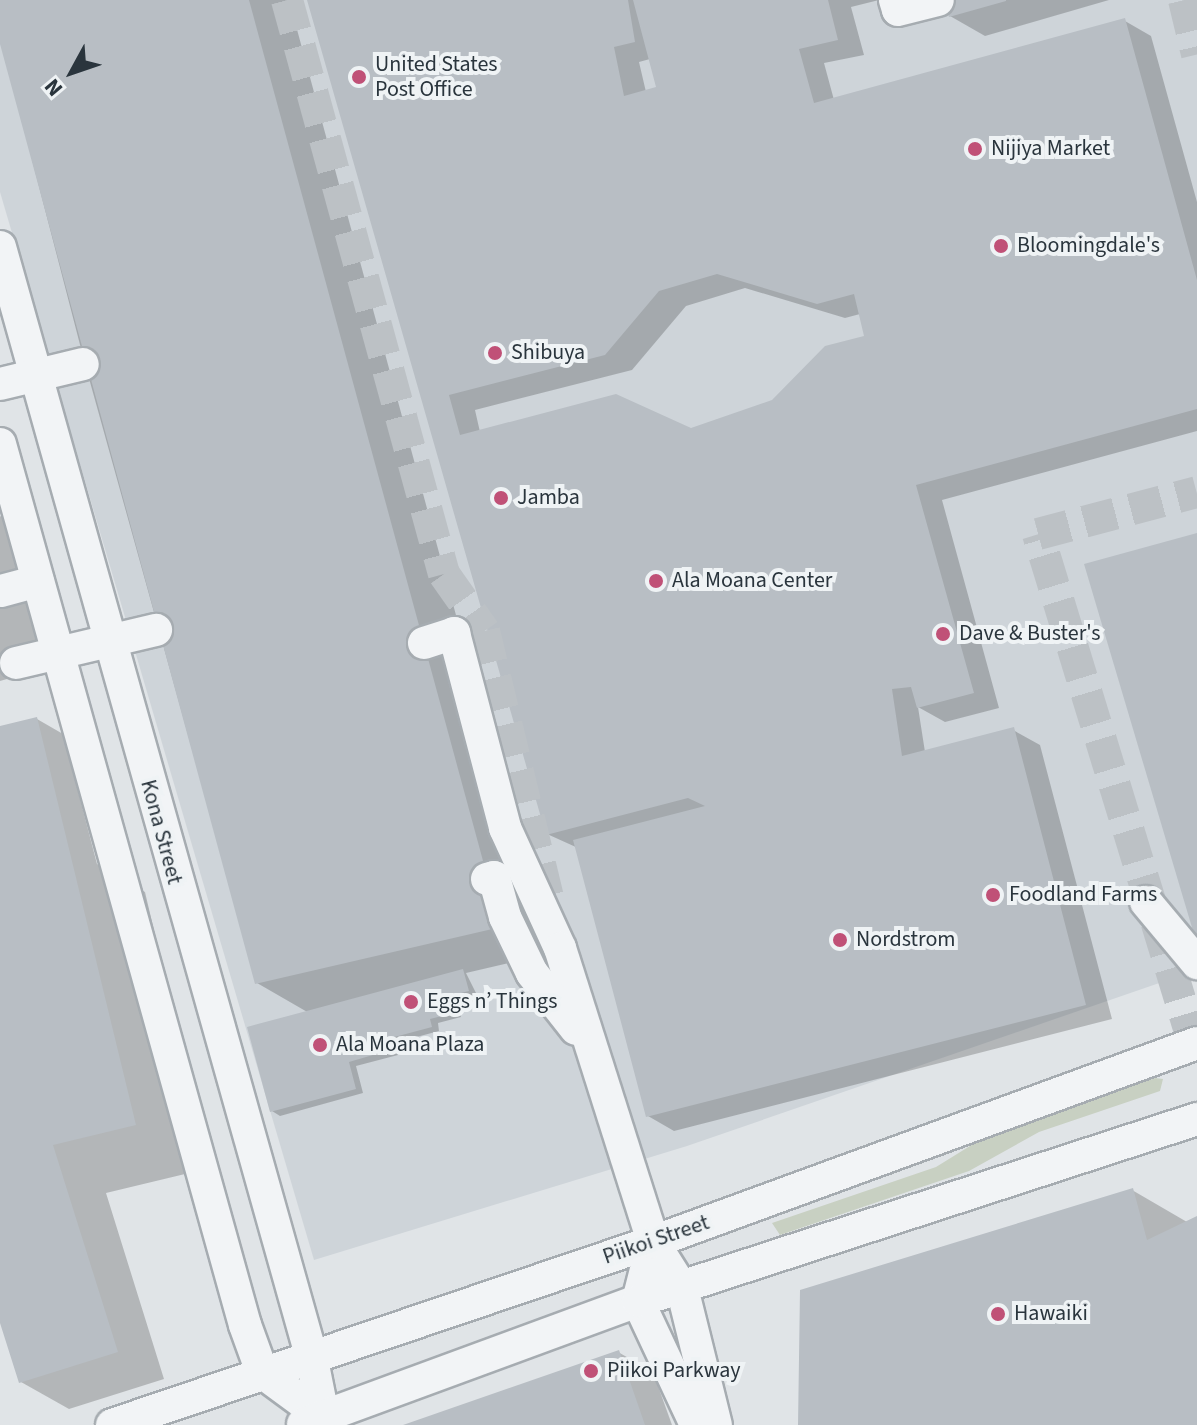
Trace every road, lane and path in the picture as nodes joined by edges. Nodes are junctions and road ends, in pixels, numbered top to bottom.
1 (895, 0) edge
2 (938, 0) edge
3 (0, 247) edge
4 (83, 364) dead end
5 (35, 375) junction
6 (0, 384) edge
7 (0, 444) edge
8 (5, 484) edge
9 (38, 581) junction
10 (0, 591) edge
11 (156, 630) dead end
12 (108, 640) junction
13 (424, 643) dead end
14 (58, 652) junction
15 (16, 663) dead end
16 (487, 879) dead end
17 (1146, 902) dead end
18 (1197, 963) edge
19 (588, 1044) junction
20 (1196, 1046) edge
21 (1197, 1119) edge
22 (653, 1242) junction
23 (682, 1288) junction
24 (638, 1301) junction
25 (311, 1355) junction
26 (262, 1372) junction
27 (316, 1422) edge
28 (112, 1425) edge
29 (696, 1425) edge
30 (716, 1425) edge

1 - 2 street
3 - 5 street, Kona Street
4 - 5 street
5 - 6 street
5 - 12 street, Kona Street
7 - 8 street
8 - 9 street
9 - 10 street
9 - 14 street
11 - 12 street
12 - 14 street
12 - 25 street, Kona Street
13 - 19 street
14 - 15 street
14 - 26 street
16 - 19 street
17 - 18 street
19 - 22 street
20 - 22 street, Piikoi Street
21 - 23 street
22 - 23 street
22 - 24 street
22 - 25 street, Piikoi Street
23 - 24 street
23 - 30 street
24 - 27 street
24 - 29 street
25 - 26 street, Piikoi Street
25 - 27 street, Kona Street
26 - 27 street
26 - 28 street, Piikoi Street

